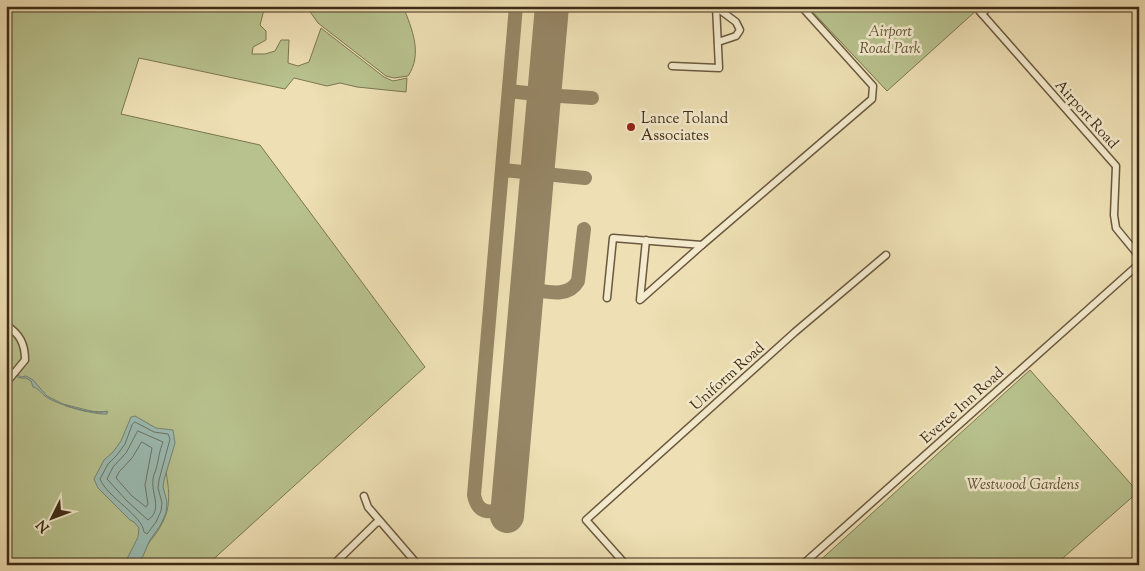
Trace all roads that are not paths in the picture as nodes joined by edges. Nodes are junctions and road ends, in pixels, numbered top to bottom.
1 (716, 6) edge
2 (800, 6) edge
3 (975, 6) edge
4 (989, 6) edge
5 (982, 14) junction
6 (718, 42) junction
7 (672, 66) dead end
8 (646, 240) junction
9 (702, 245) junction
10 (886, 255) dead end
11 (1139, 256) edge
12 (1139, 264) edge
13 (607, 298) dead end
14 (6, 324) edge
15 (6, 384) edge
16 (364, 496) dead end
17 (380, 522) junction
18 (333, 565) edge
19 (418, 565) edge
20 (626, 565) edge
21 (802, 565) edge

1 - 6 street
1 - 6 street
2 - 9 street
3 - 5 street, Airport Road
4 - 5 street
5 - 11 street, Airport Road
6 - 7 street
8 - 9 street
8 - 9 street
8 - 13 street
10 - 20 street, Uniform Road
12 - 21 street, Everee Inn Road
14 - 15 street
16 - 17 street
17 - 18 street
17 - 19 street

